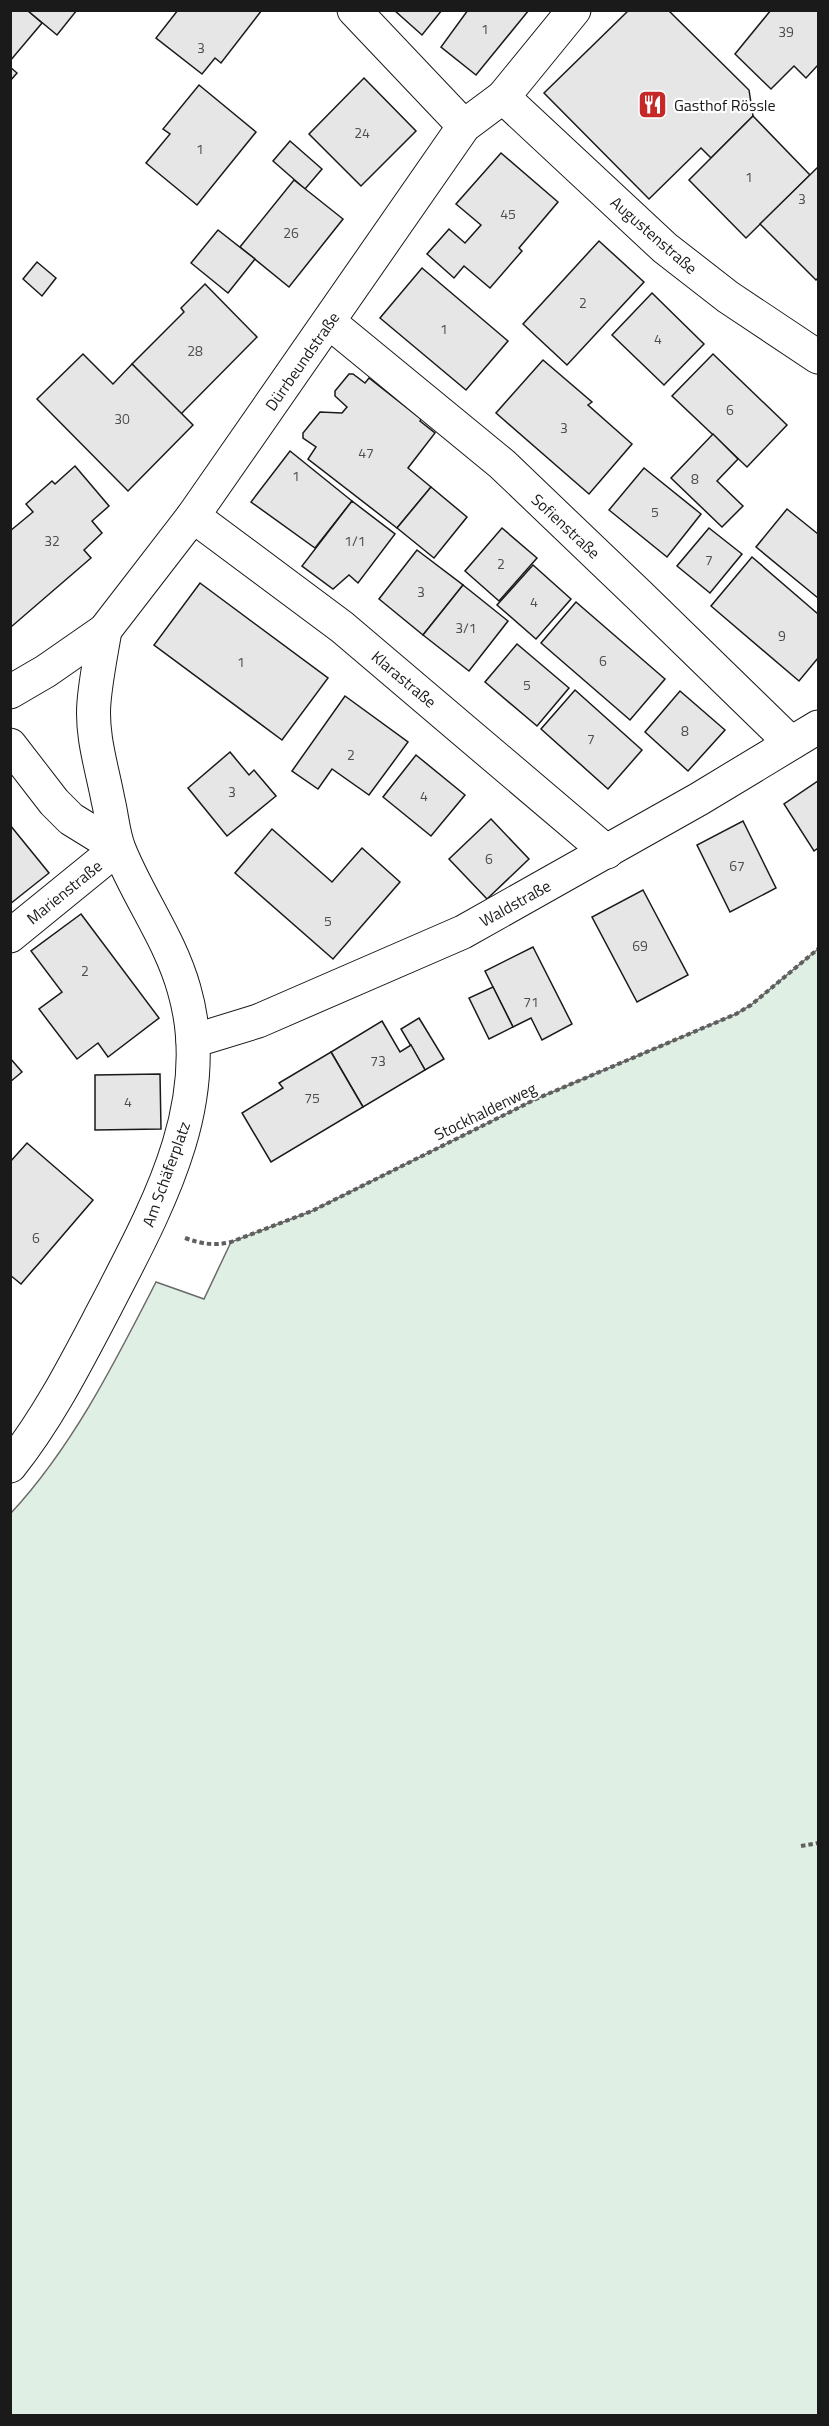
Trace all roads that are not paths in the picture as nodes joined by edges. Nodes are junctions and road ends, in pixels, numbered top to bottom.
1 (354, 10) edge
2 (574, 10) edge
3 (503, 97) junction
4 (464, 126) junction
5 (329, 322) junction
6 (819, 357) edge
7 (193, 516) junction
8 (105, 630) junction
9 (10, 692) edge
10 (819, 727) edge
11 (791, 743) junction
12 (10, 745) edge
13 (118, 848) junction
14 (607, 852) junction
15 (10, 936) edge
16 (194, 1041) junction
17 (15, 1454) edge

1 - 4 street
2 - 3 street, Dürrbeundstraße
3 - 4 street, Dürrbeundstraße
3 - 6 street, Augustenstraße
4 - 5 street, Dürrbeundstraße
5 - 7 street, Dürrbeundstraße
5 - 11 street, Sofienstraße
7 - 8 street, Dürrbeundstraße
7 - 14 street, Klarastraße
8 - 9 street, Dürrbeundstraße
8 - 13 street, Am Schäferplatz
10 - 11 street, Waldstraße
11 - 14 street, Waldstraße
12 - 13 street
13 - 15 street, Marienstraße
13 - 16 street, Am Schäferplatz
14 - 16 street, Waldstraße
16 - 17 street, Am Schäferplatz

